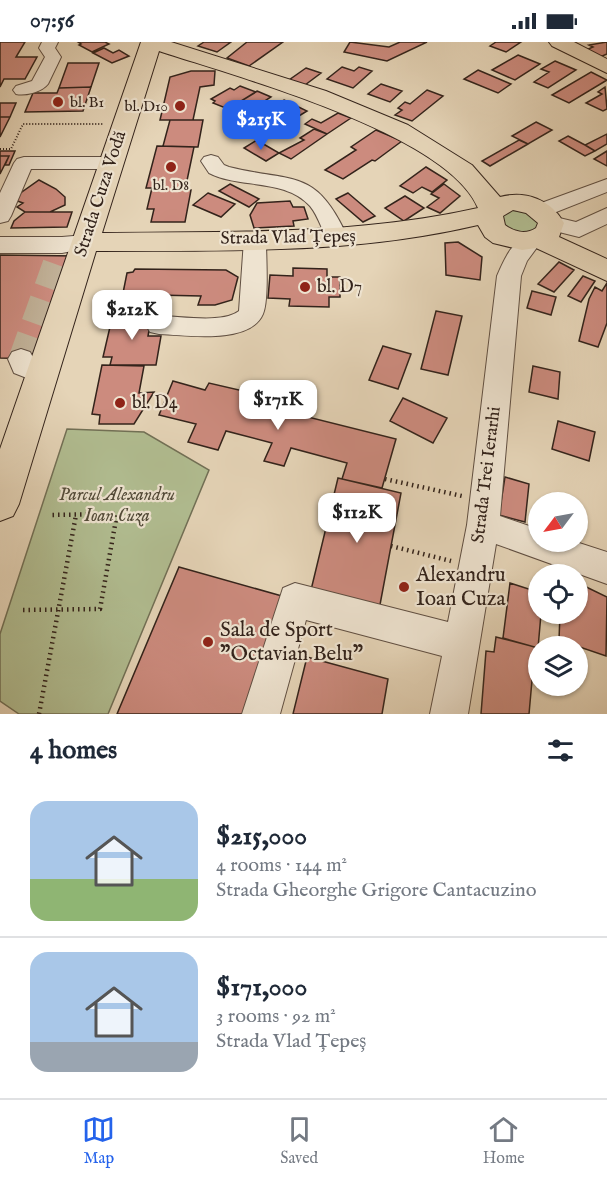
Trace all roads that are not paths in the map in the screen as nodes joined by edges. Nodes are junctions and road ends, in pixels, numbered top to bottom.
1 (50, 42) edge
2 (559, 42) edge
3 (152, 46) edge
4 (607, 67) edge
5 (22, 90) dead end
6 (24, 144) dead end
7 (118, 144) junction
8 (211, 161) dead end
9 (476, 182) junction
10 (605, 189) edge
11 (490, 212) junction
12 (607, 215) edge
13 (0, 216) edge
14 (452, 224) junction
15 (540, 229) junction
16 (337, 238) junction
17 (255, 240) junction
18 (0, 245) edge
19 (68, 248) junction
20 (607, 271) edge
21 (159, 325) dead end
22 (21, 366) edge
23 (0, 504) edge
24 (485, 513) junction
25 (607, 568) edge
26 (461, 643) junction
27 (261, 714) edge
28 (449, 714) edge

1 - 5 street
2 - 4 main road
3 - 7 main road, Strada Cuza Vodă
3 - 9 main road
6 - 7 street
7 - 13 street
7 - 19 main road, Strada Cuza Vodă
8 - 16 street
9 - 11 main road
9 - 14 main road
10 - 15 street
11 - 14 main road, Strada Vlad Țepeș
11 - 15 main road
11 - 15 main road
12 - 15 street
14 - 16 main road, Strada Vlad Țepeș
15 - 20 main road
15 - 24 street, Strada Trei Ierarhi
16 - 17 main road, Strada Vlad Țepeș
17 - 19 main road, Strada Vlad Țepeș
17 - 21 street
18 - 19 street
19 - 22 main road, Strada Cuza Vodă
22 - 23 main road, Strada Cuza Vodă
24 - 25 street
24 - 26 street, Strada Trei Ierarhi
26 - 27 street
26 - 28 street, Strada Trei Ierarhi

